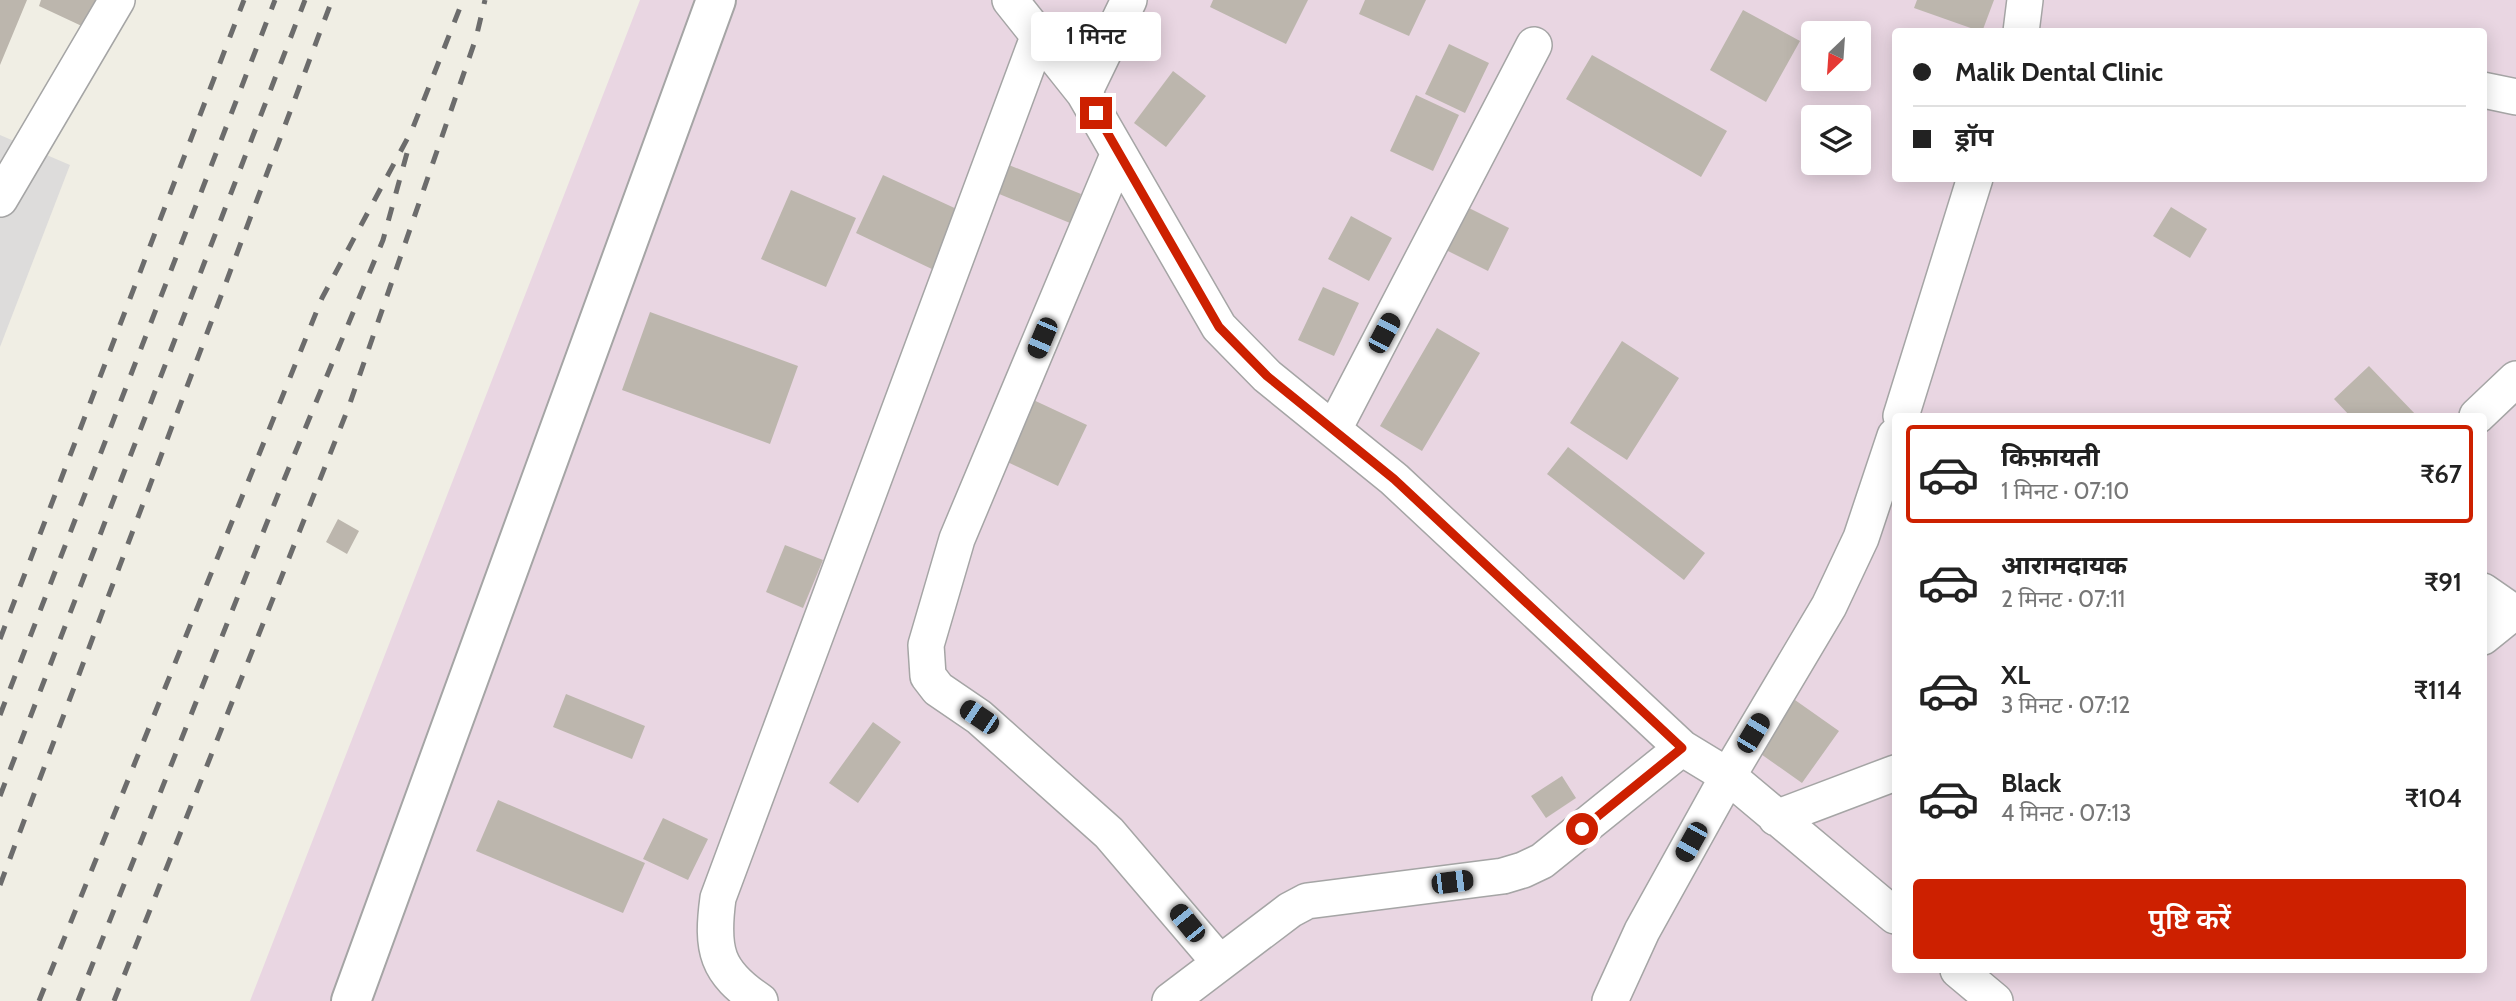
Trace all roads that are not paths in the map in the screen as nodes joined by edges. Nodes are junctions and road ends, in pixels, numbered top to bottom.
1 (117, 0) edge
2 (716, 0) edge
3 (1010, 0) edge
4 (1129, 0) edge
5 (2025, 0) edge
6 (2022, 28) edge
7 (1038, 37) junction
8 (1534, 45) dead end
9 (2487, 91) edge
10 (1084, 93) junction
11 (2516, 97) edge
12 (1118, 155) junction
13 (1974, 182) edge
14 (0, 199) edge
15 (2516, 379) edge
16 (1903, 413) edge
17 (2480, 413) edge
18 (1334, 429) junction
19 (1892, 445) edge
20 (2487, 594) edge
21 (2515, 613) edge
22 (2487, 634) edge
23 (1682, 748) junction
24 (1892, 774) edge
25 (1728, 776) junction
26 (1776, 817) junction
27 (1892, 914) edge
28 (1220, 963) junction
29 (1962, 973) edge
30 (351, 1001) edge
31 (760, 1001) edge
32 (1170, 1001) edge
33 (1610, 1001) edge
34 (1995, 1001) edge

1 - 14 street
2 - 30 street
3 - 7 street
4 - 10 street
5 - 6 street
7 - 10 street
7 - 31 street
8 - 18 street
9 - 11 street
10 - 12 street
12 - 18 street
12 - 28 street
13 - 16 street
15 - 17 street
18 - 23 street
19 - 25 street
20 - 21 street
21 - 22 street
23 - 25 street
23 - 28 street
24 - 26 street
25 - 26 street
25 - 33 street
26 - 27 street
28 - 32 street
29 - 34 street

